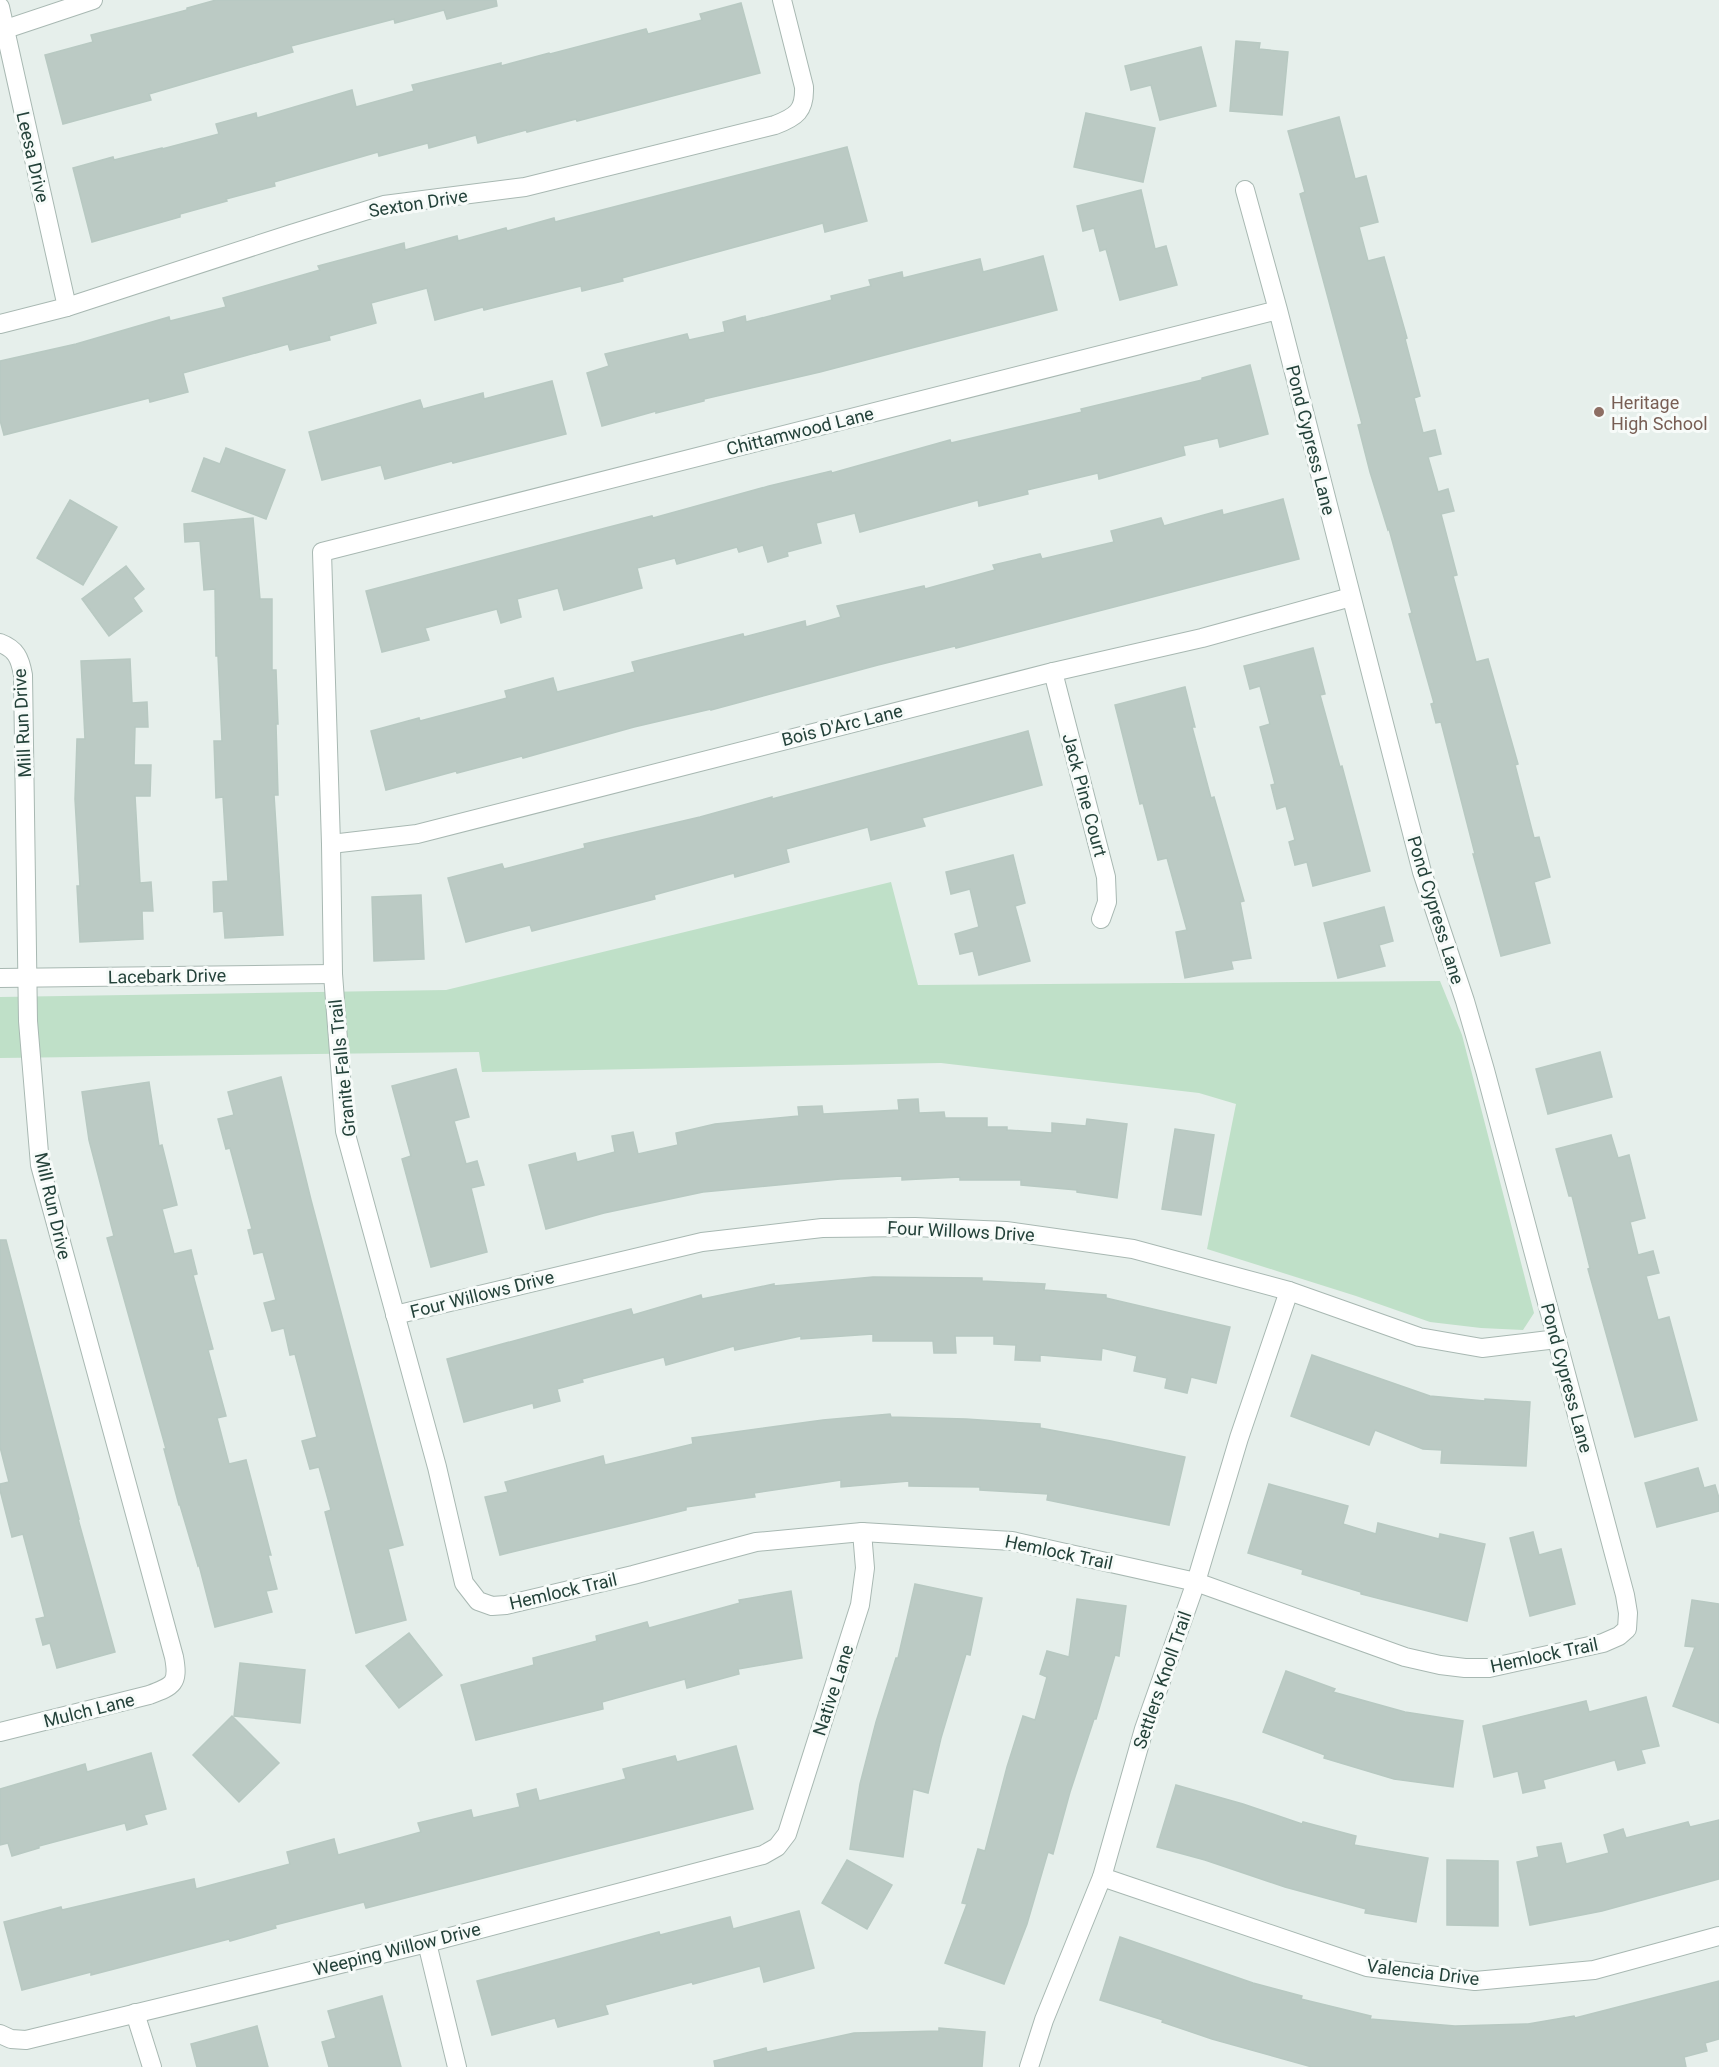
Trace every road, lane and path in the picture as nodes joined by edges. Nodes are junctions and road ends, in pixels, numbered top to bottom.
1 (93, 0) edge
2 (782, 0) edge
3 (0, 7) edge
4 (2, 30) edge
5 (1245, 190) dead end
6 (67, 307) junction
7 (1278, 310) junction
8 (0, 324) edge
9 (322, 552) joint
10 (1351, 597) junction
11 (6, 646) edge
12 (1053, 672) junction
13 (332, 844) junction
14 (1101, 919) dead end
15 (333, 975) junction
16 (0, 978) edge
17 (28, 978) junction
18 (1289, 1291) junction
19 (395, 1315) junction
20 (1557, 1339) junction
21 (862, 1532) junction
22 (1196, 1582) junction
23 (478, 1601) joint
24 (1627, 1629) joint
25 (175, 1682) joint
26 (0, 1732) edge
27 (780, 1844) joint
28 (1101, 1877) junction
29 (1719, 1936) edge
30 (427, 1943) junction
31 (135, 2013) junction
32 (5, 2037) edge
33 (152, 2067) edge
34 (458, 2067) edge
35 (1029, 2067) edge

1 - 4 street
2 - 6 street, Sexton Drive
3 - 4 street, Leesa Drive
4 - 6 street, Leesa Drive
5 - 7 street, Pond Cypress Lane
6 - 8 street, Sexton Drive
7 - 9 street, Chittamwood Lane
7 - 10 street, Pond Cypress Lane
9 - 13 street, Granite Falls Trail
10 - 12 street, Bois D'Arc Lane
10 - 20 street, Pond Cypress Lane
11 - 17 street, Mill Run Drive
12 - 13 street, Bois D'Arc Lane
12 - 14 street, Jack Pine Court
13 - 15 street, Granite Falls Trail
15 - 17 street, Lacebark Drive
15 - 19 street, Granite Falls Trail
16 - 17 street, Lacebark Drive
17 - 25 street, Mill Run Drive
18 - 19 street, Four Willows Drive
18 - 20 street, Four Willows Drive
18 - 22 street, Settlers Knoll Trail
19 - 23 street, Granite Falls Trail
20 - 24 street, Pond Cypress Lane
21 - 22 street, Hemlock Trail
21 - 23 street, Hemlock Trail
21 - 27 street, Native Lane
22 - 24 street, Hemlock Trail
22 - 28 street, Settlers Knoll Trail
25 - 26 street, Mulch Lane
27 - 30 street, Weeping Willow Drive
28 - 29 street, Valencia Drive
28 - 35 street, Settlers Knoll Trail
30 - 31 street, Weeping Willow Drive
30 - 34 street
31 - 32 street, Weeping Willow Drive
31 - 33 street

